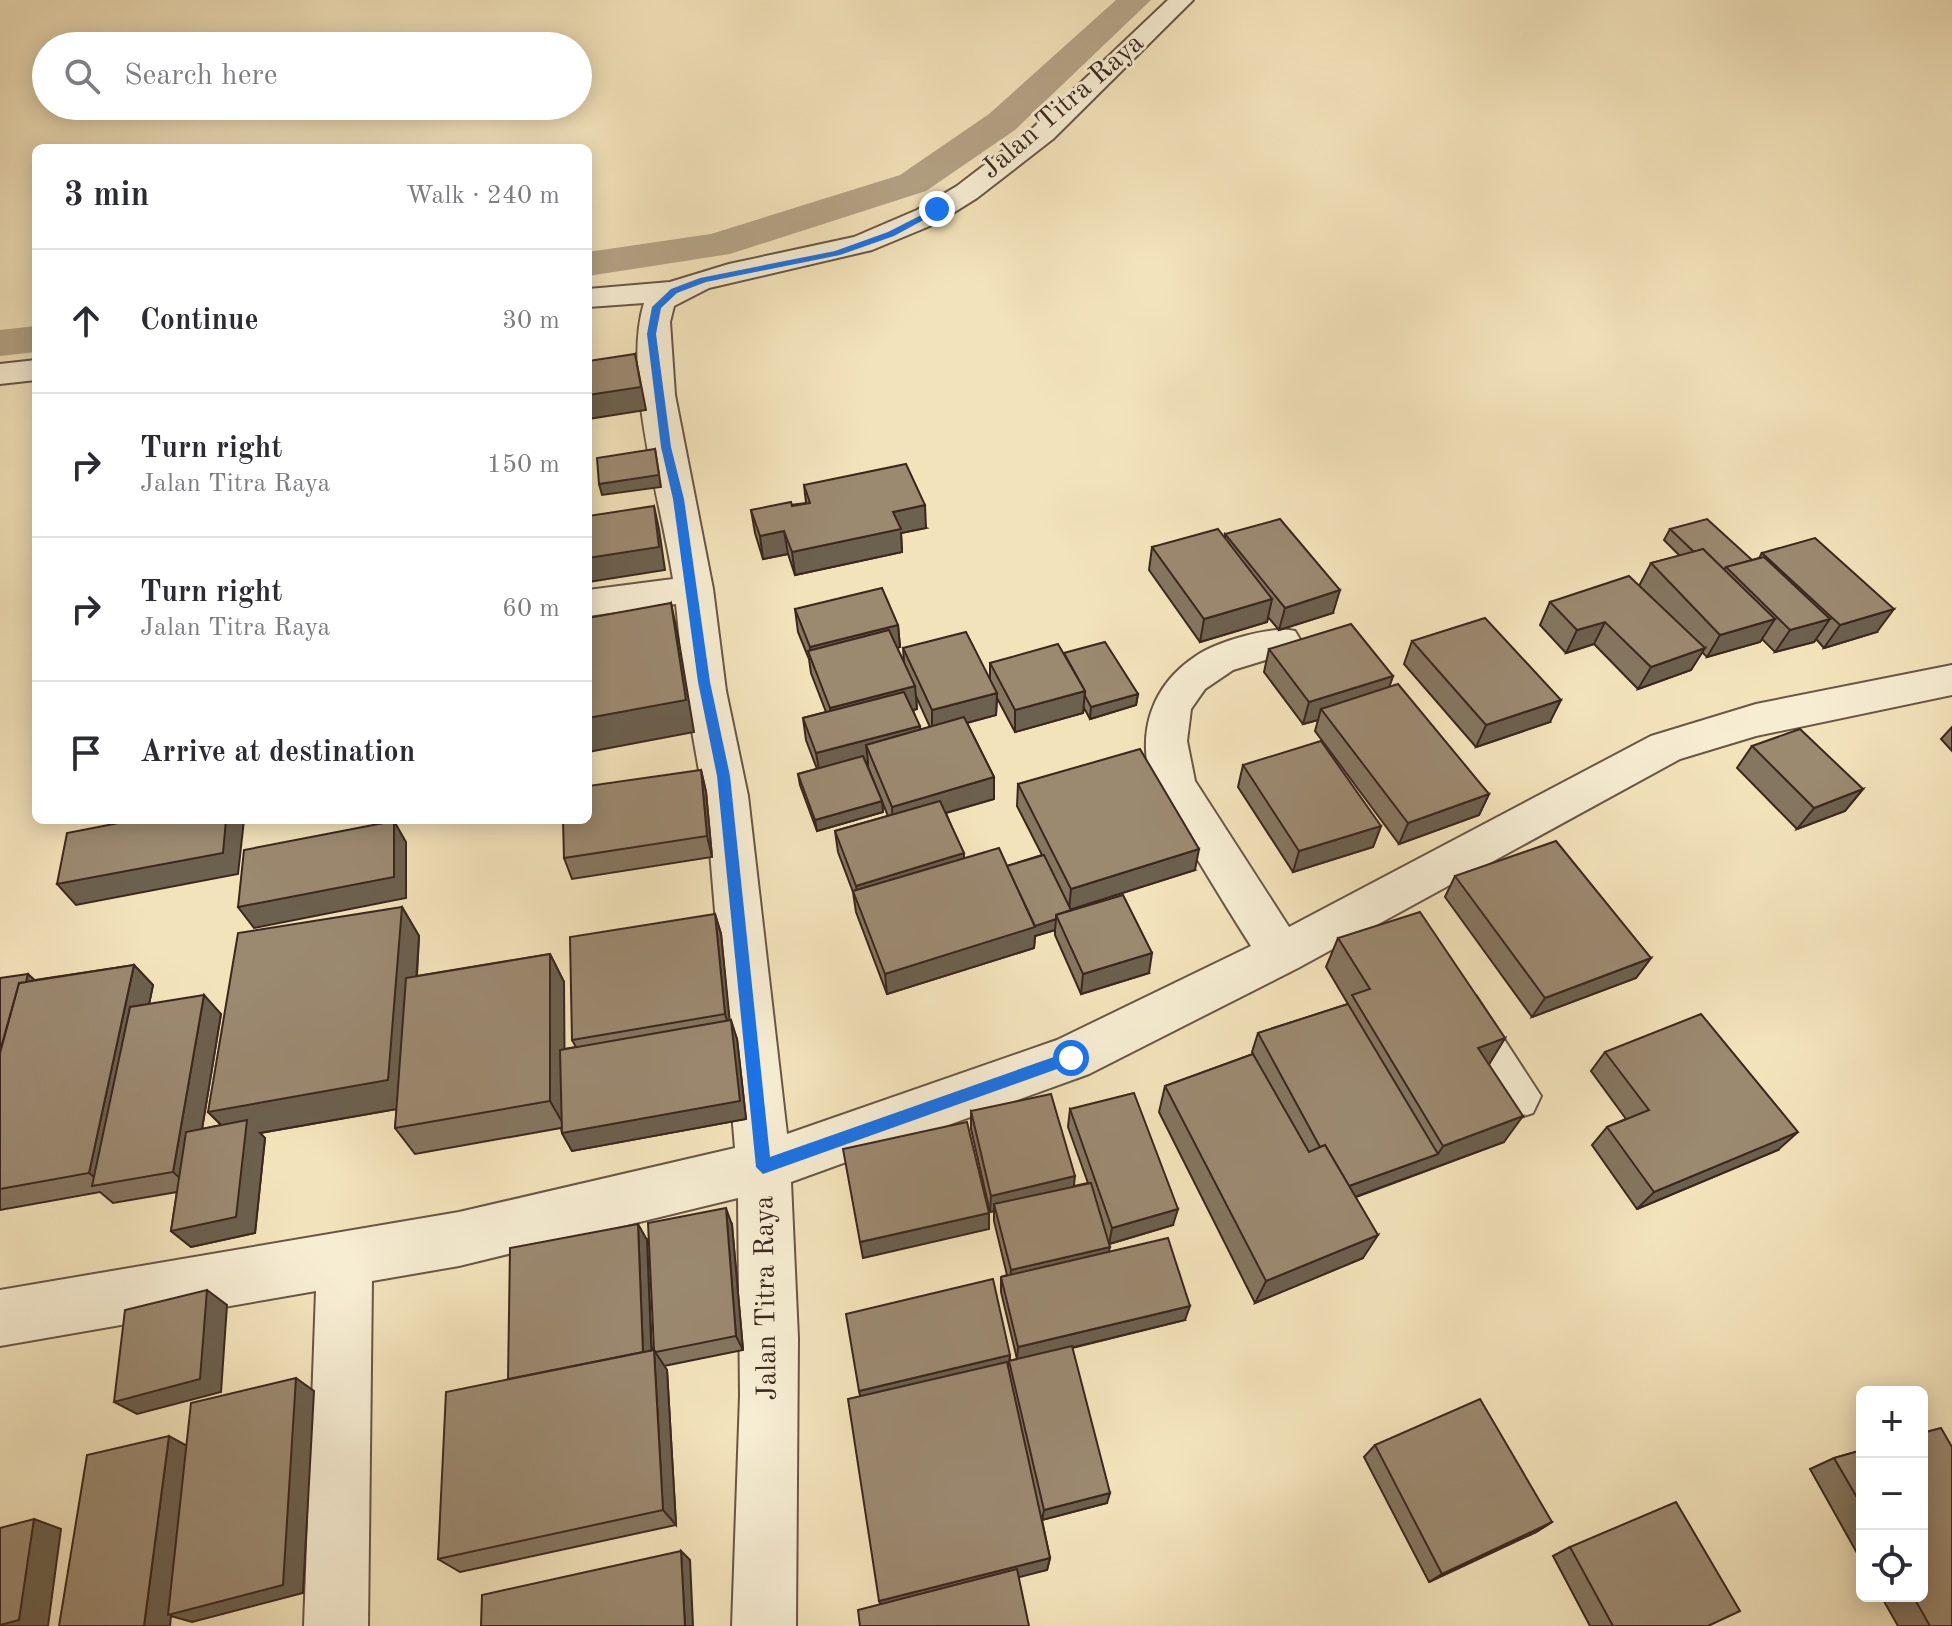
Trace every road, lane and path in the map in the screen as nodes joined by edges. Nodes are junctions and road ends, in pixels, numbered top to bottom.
1 (1181, 0) edge
2 (674, 291) junction
3 (592, 298) edge
4 (32, 370) edge
5 (0, 374) edge
6 (694, 589) junction
7 (592, 602) edge
8 (1281, 641) dead end
9 (1952, 680) edge
10 (1409, 938) junction
11 (1281, 954) junction
12 (1515, 1096) dead end
13 (763, 1167) junction
14 (345, 1259) junction
15 (0, 1318) edge
16 (336, 1626) edge
17 (764, 1626) edge

1 - 2 street, Jalan Titra Raya
2 - 3 street
2 - 6 street, Jalan Titra Raya
4 - 5 street
6 - 7 street
6 - 13 street, Jalan Titra Raya
8 - 11 street
9 - 10 street
10 - 11 street
10 - 12 street
11 - 13 street
13 - 14 street
13 - 17 street, Jalan Titra Raya
14 - 15 street
14 - 16 street

